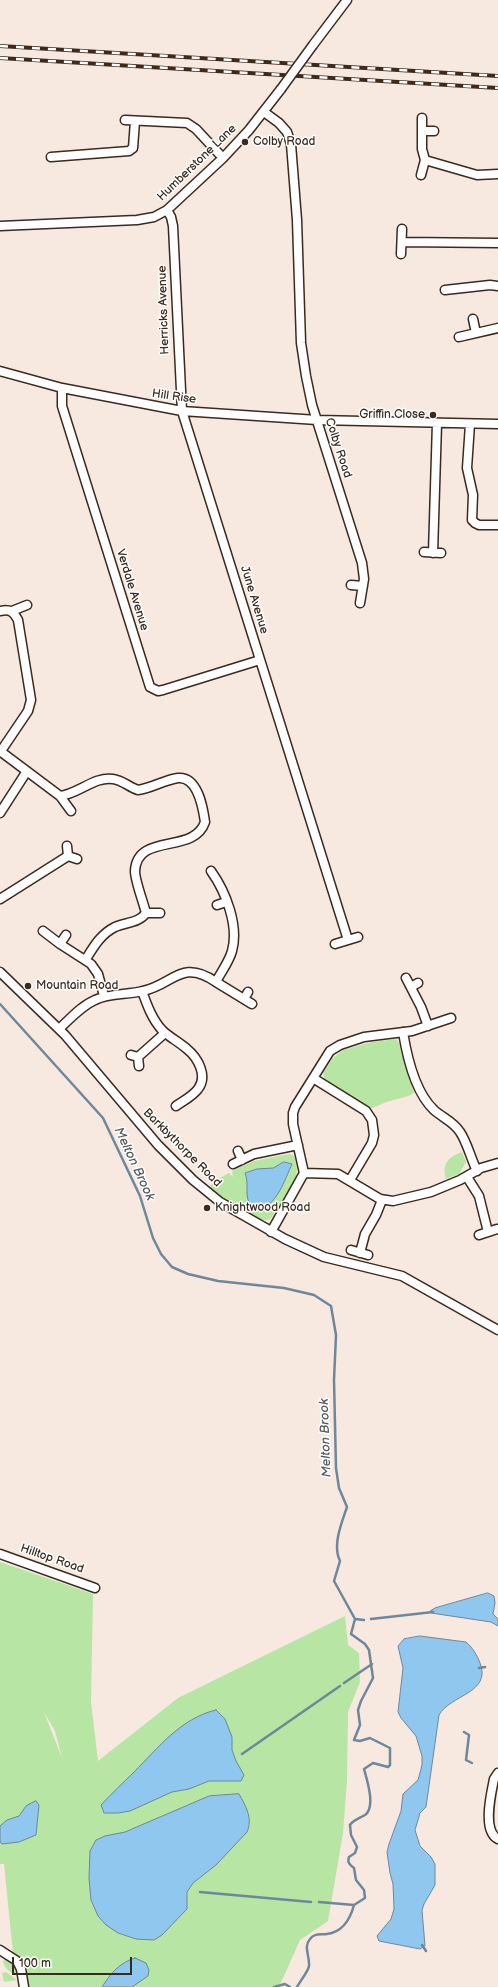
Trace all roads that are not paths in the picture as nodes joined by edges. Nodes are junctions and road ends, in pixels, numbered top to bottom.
1 (347, 0) edge
2 (264, 112) junction
3 (422, 118) dead end
4 (125, 120) dead end
5 (135, 120) junction
6 (422, 131) junction
7 (434, 131) dead end
8 (51, 157) dead end
9 (223, 158) junction
10 (425, 160) junction
11 (421, 174) dead end
12 (498, 174) edge
13 (167, 210) junction
14 (0, 226) edge
15 (402, 229) dead end
16 (402, 242) junction
17 (498, 244) edge
18 (401, 254) dead end
19 (494, 285) edge
20 (445, 290) dead end
21 (473, 319) dead end
22 (498, 328) edge
23 (476, 333) junction
24 (459, 337) dead end
25 (0, 371) edge
26 (62, 388) junction
27 (182, 411) junction
28 (317, 420) junction
29 (437, 423) junction
30 (470, 424) junction
31 (498, 424) edge
32 (498, 525) edge
33 (433, 552) dead end
34 (350, 585) dead end
35 (363, 586) junction
36 (360, 603) dead end
37 (27, 605) dead end
38 (0, 611) edge
39 (12, 611) junction
40 (260, 660) junction
41 (0, 751) edge
42 (27, 771) junction
43 (60, 796) junction
44 (71, 811) dead end
45 (0, 813) edge
46 (67, 846) dead end
47 (68, 856) junction
48 (77, 860) dead end
49 (211, 871) dead end
50 (0, 899) edge
51 (226, 902) junction
52 (217, 905) dead end
53 (146, 912) junction
54 (160, 913) dead end
55 (43, 931) dead end
56 (66, 935) dead end
57 (358, 937) dead end
58 (348, 940) junction
59 (60, 944) junction
60 (335, 944) dead end
61 (86, 960) junction
62 (0, 972) edge
63 (406, 978) dead end
64 (216, 982) junction
65 (142, 992) junction
66 (104, 996) junction
67 (252, 1004) dead end
68 (451, 1018) dead end
69 (428, 1026) junction
70 (59, 1029) junction
71 (404, 1032) junction
72 (165, 1033) junction
73 (136, 1059) dead end
74 (313, 1078) junction
75 (176, 1106) dead end
76 (298, 1145) junction
77 (238, 1151) dead end
78 (242, 1160) junction
79 (498, 1163) edge
80 (233, 1164) dead end
81 (477, 1171) junction
82 (304, 1173) junction
83 (467, 1177) junction
84 (350, 1180) junction
85 (382, 1200) junction
86 (497, 1229) dead end
87 (271, 1232) junction
88 (488, 1232) junction
89 (479, 1235) dead end
90 (351, 1250) dead end
91 (498, 1330) edge
92 (0, 1554) edge
93 (95, 1588) dead end
94 (498, 1773) edge
95 (498, 1839) edge
96 (0, 1950) edge
97 (24, 1987) edge

1 - 2 street, Humberstone Lane, bridge
2 - 9 street, Humberstone Lane
2 - 28 street, Colby Road
3 - 6 street
4 - 5 street
5 - 8 street
5 - 9 street
6 - 7 street
6 - 10 street
9 - 13 street, Humberstone Lane
10 - 11 street
10 - 12 street
13 - 14 street, Humberstone Lane
13 - 27 street, Herricks Avenue
15 - 16 street
16 - 17 street
16 - 18 street
19 - 20 street
21 - 23 street
22 - 23 street
23 - 24 street
25 - 26 street, Hill Rise
26 - 27 street, Hill Rise
26 - 40 street, Verdale Avenue
27 - 28 street, Hill Rise
27 - 40 street, June Avenue
28 - 29 street, Hill Rise
28 - 35 street, Colby Road
29 - 30 street, Hill Rise
29 - 33 street
30 - 31 street, Hill Rise
30 - 32 street
34 - 35 street
35 - 36 street, Colby Road
37 - 39 street
38 - 39 street
39 - 41 street
40 - 58 street, June Avenue
41 - 42 street
42 - 43 street
42 - 45 street
43 - 44 street
43 - 53 street
46 - 47 street
47 - 48 street
47 - 50 street
49 - 51 street
51 - 52 street
51 - 64 street
53 - 54 street
53 - 61 street
55 - 59 street
56 - 59 street
57 - 58 street
58 - 60 street
59 - 61 street
61 - 66 street
62 - 70 street, Barkbythorpe Road
63 - 69 street
64 - 65 street
64 - 67 street
65 - 66 street
65 - 72 street
66 - 70 street
68 - 69 street
69 - 71 street
70 - 87 street, Barkbythorpe Road
71 - 74 street
71 - 81 street
72 - 73 street
72 - 75 street
74 - 76 street
74 - 84 street
76 - 78 street
76 - 82 street
77 - 78 street
78 - 80 street
79 - 81 street
81 - 83 street
82 - 84 street
82 - 87 street
83 - 85 street
83 - 88 street
84 - 85 street
85 - 90 street
86 - 88 street
87 - 91 street, Barkbythorpe Road
88 - 89 street
92 - 93 street, Hilltop Road
94 - 95 street
96 - 97 street

